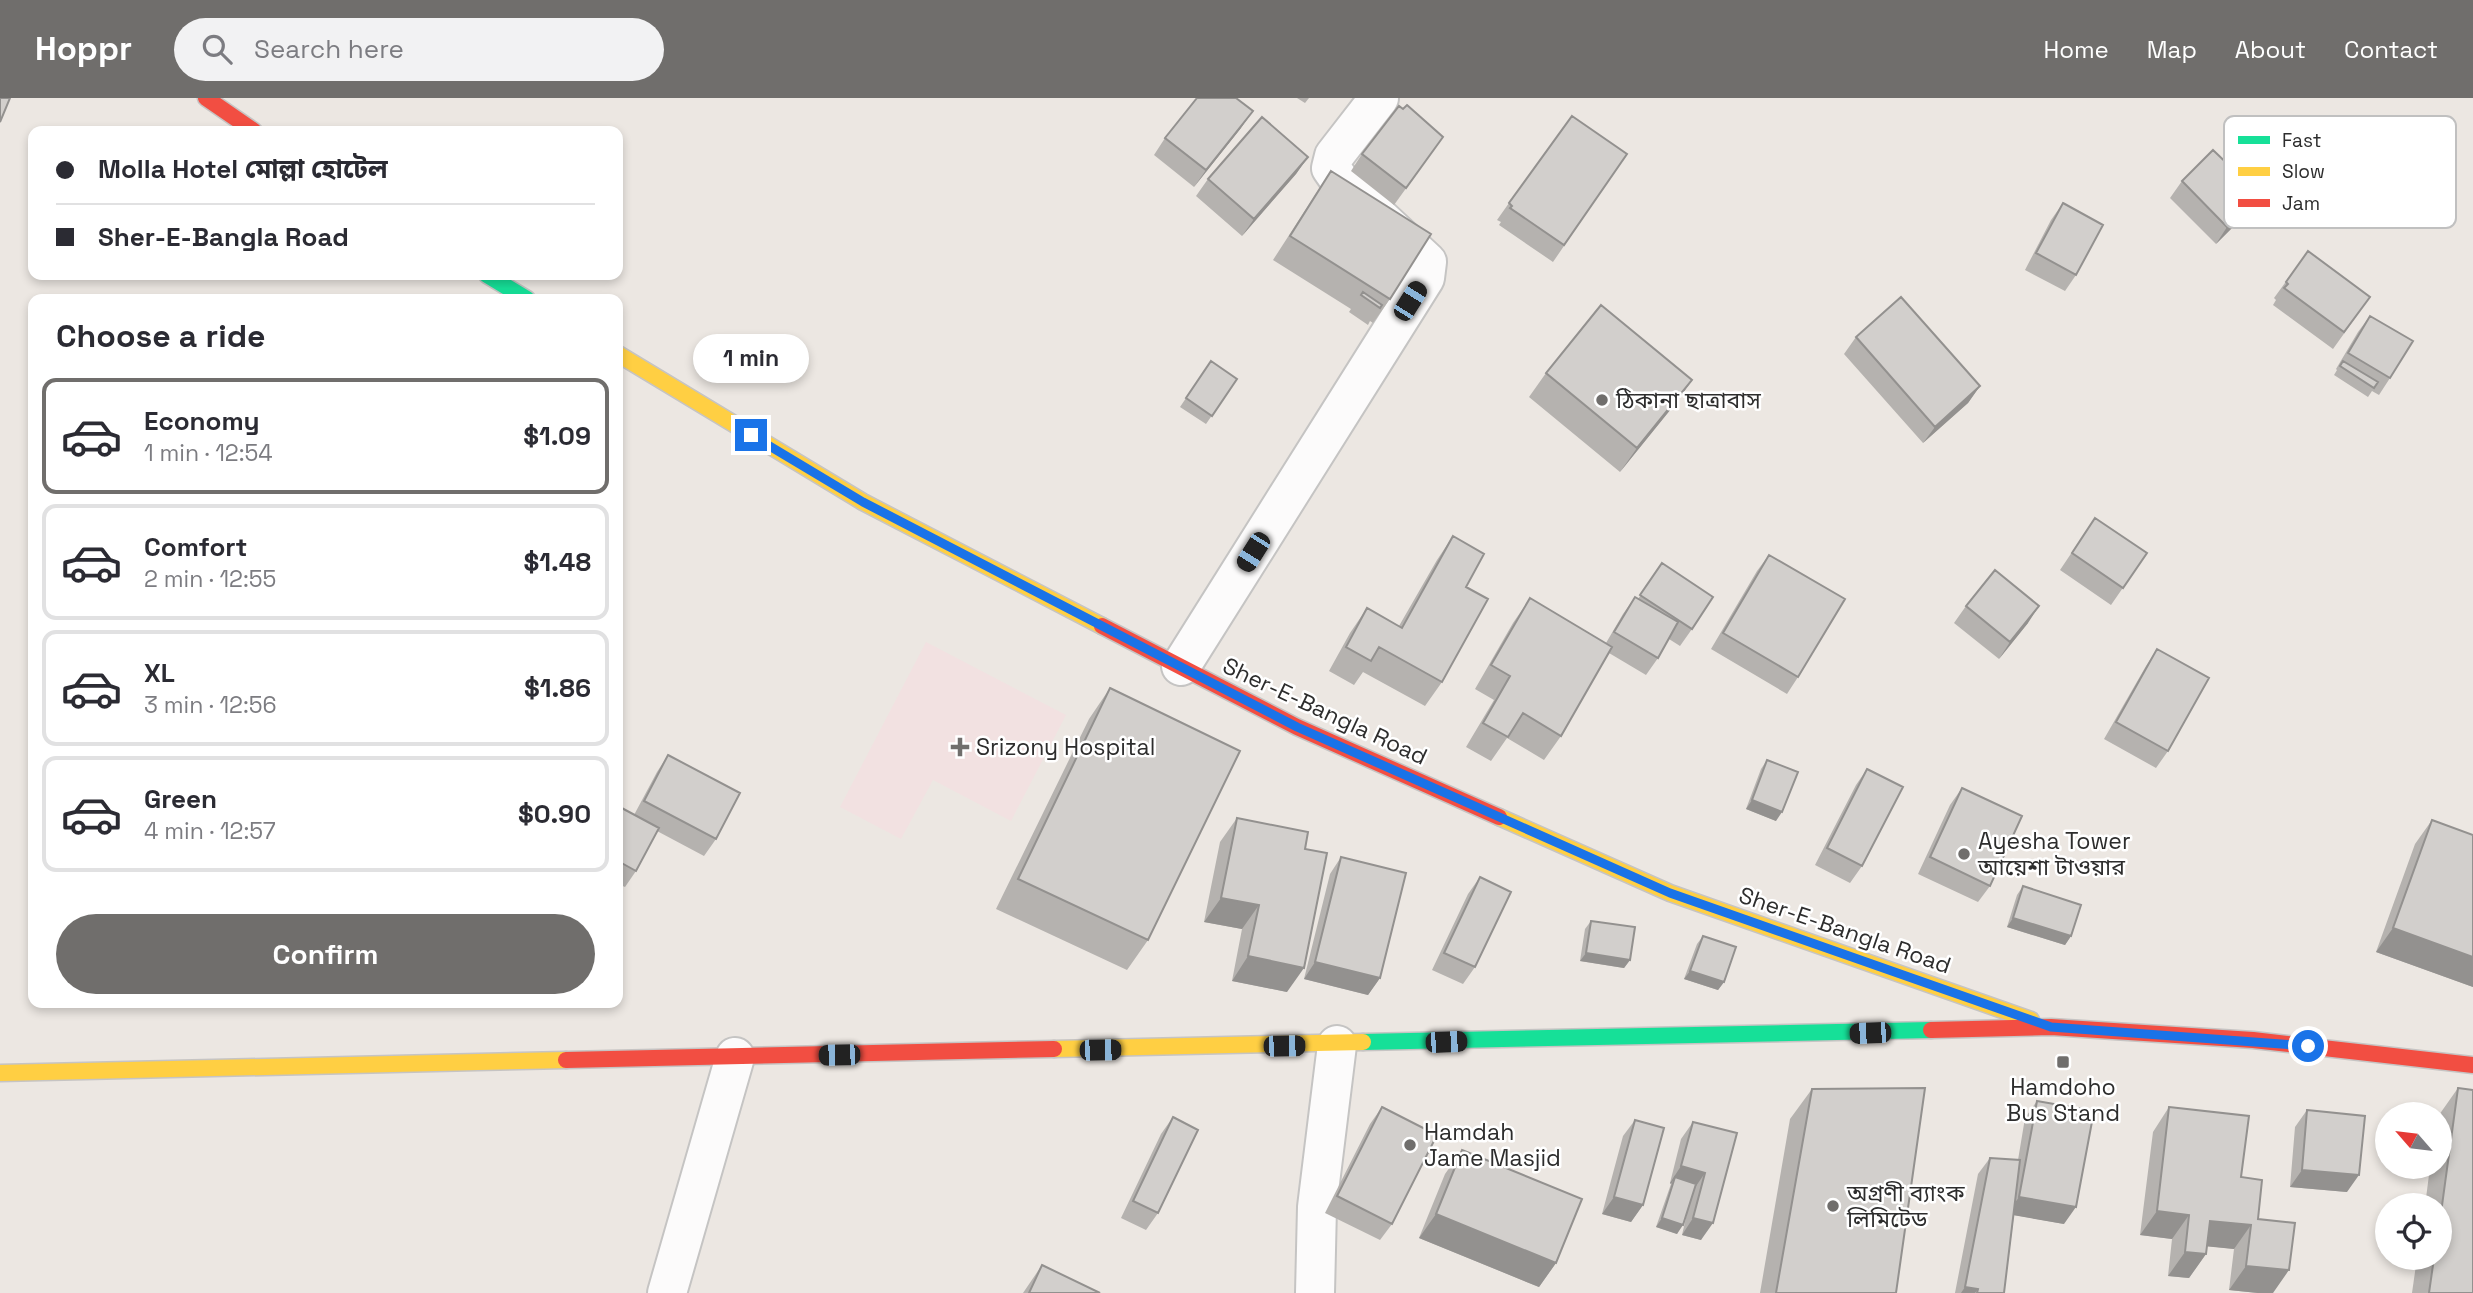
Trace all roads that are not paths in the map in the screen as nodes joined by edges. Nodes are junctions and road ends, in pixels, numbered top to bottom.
1 (206, 98) edge
2 (1379, 98) edge
3 (247, 126) edge
4 (495, 280) edge
5 (519, 294) edge
6 (623, 357) edge
7 (1181, 666) junction
8 (2051, 1027) junction
9 (1337, 1045) junction
10 (735, 1057) junction
11 (2473, 1065) edge
12 (0, 1073) edge
13 (667, 1293) edge
14 (1315, 1293) edge

1 - 3 highway
2 - 7 street
4 - 5 highway
6 - 7 highway, Sher-E-Bangla Road
7 - 8 highway, Sher-E-Bangla Road
8 - 9 highway
8 - 11 highway
9 - 10 highway
9 - 14 street
10 - 12 highway
10 - 13 street

